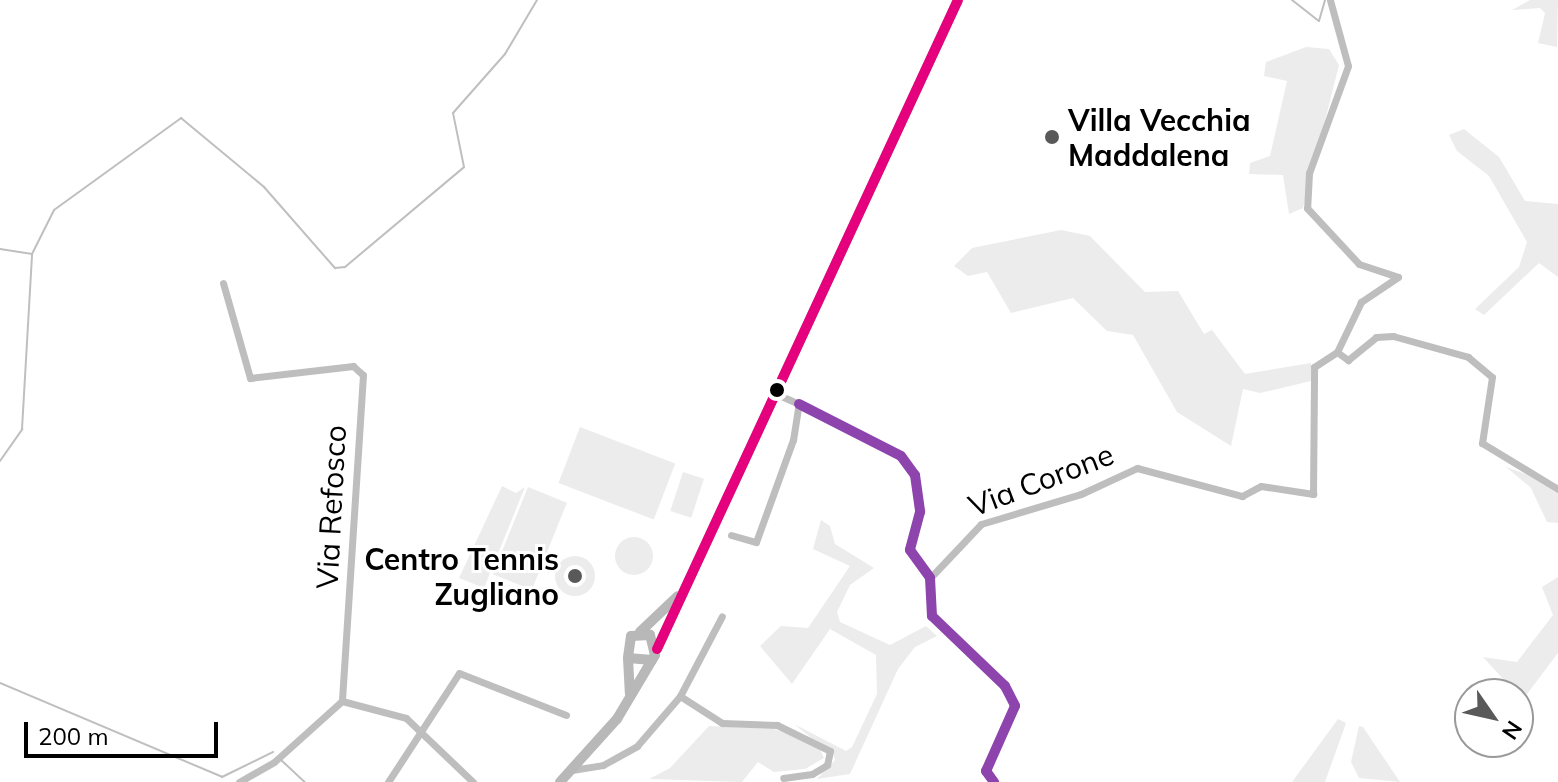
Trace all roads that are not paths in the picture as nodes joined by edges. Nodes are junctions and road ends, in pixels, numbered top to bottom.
1 (958, 0) edge
2 (1330, 0) edge
3 (223, 283) dead end
4 (1337, 352) junction
5 (774, 393) junction
6 (799, 404) junction
7 (1558, 489) edge
8 (731, 535) dead end
9 (930, 578) junction
10 (687, 580) junction
11 (722, 616) dead end
12 (640, 632) junction
13 (654, 655) junction
14 (628, 658) junction
15 (630, 695) junction
16 (680, 696) junction
17 (342, 701) junction
18 (566, 715) dead end
19 (422, 731) junction
20 (572, 770) junction
21 (783, 778) dead end
22 (239, 782) edge
23 (388, 782) edge
24 (473, 782) edge
25 (560, 782) edge
26 (994, 782) edge

1 - 5 main road
2 - 4 street, Via Corone
3 - 17 street, Via Refosco
4 - 7 street
4 - 9 street, Via Corone
5 - 6 street
5 - 10 main road
6 - 8 street
6 - 9 street
9 - 26 street
10 - 12 main road
10 - 13 main road
11 - 16 street
12 - 13 main road
12 - 14 main road
13 - 14 main road
13 - 15 main road
14 - 15 main road
15 - 20 main road
16 - 20 street
16 - 21 street
17 - 19 street
17 - 22 street
18 - 19 street
19 - 23 street
19 - 24 street
20 - 25 main road

